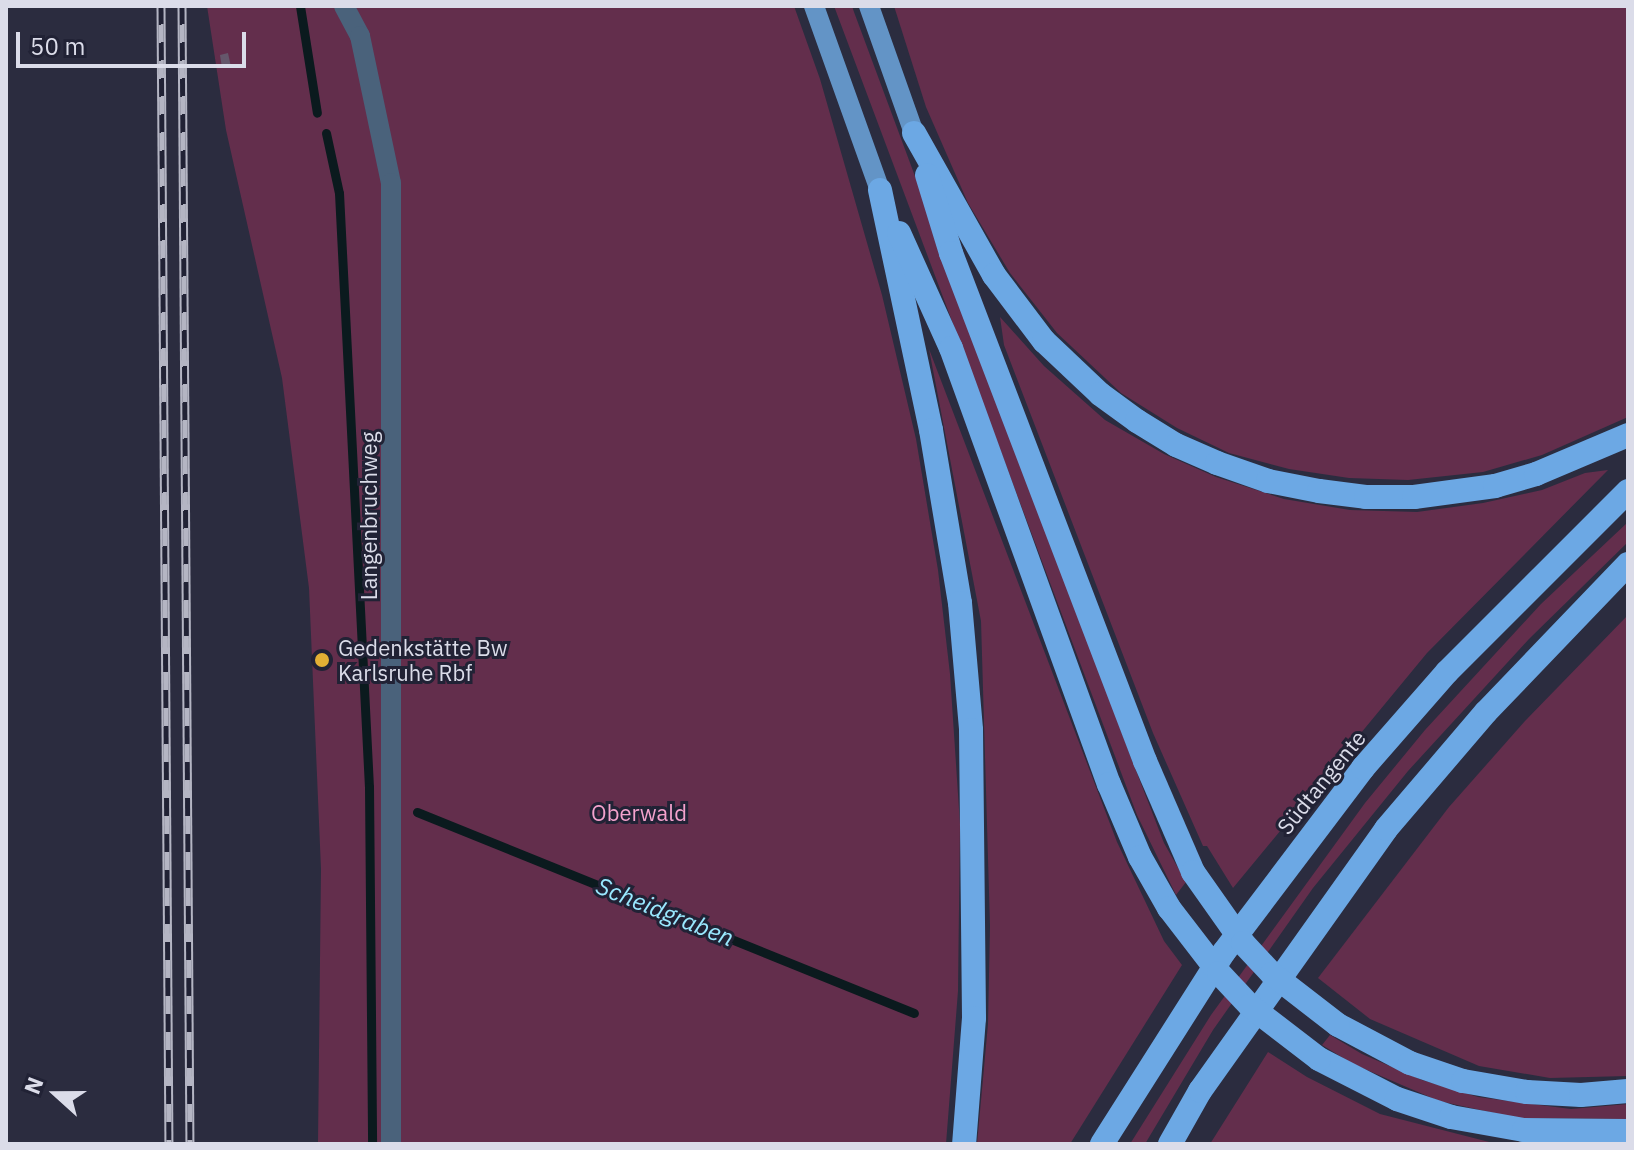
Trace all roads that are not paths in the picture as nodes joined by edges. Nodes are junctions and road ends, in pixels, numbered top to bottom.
1 (344, 6) edge
2 (814, 6) edge
3 (869, 6) edge
4 (914, 133) junction
5 (880, 190) junction
6 (1628, 435) edge
7 (1628, 491) edge
8 (1628, 564) edge
9 (1628, 1091) edge
10 (1628, 1131) edge
11 (391, 1144) edge
12 (964, 1144) edge
13 (1102, 1144) edge
14 (1170, 1144) edge

1 - 11 lane, Langenbruchweg
2 - 5 main road
3 - 4 main road
4 - 6 highway
4 - 9 highway, bridge
5 - 10 highway, bridge
5 - 12 highway
7 - 13 highway, Südtangente
8 - 14 highway

